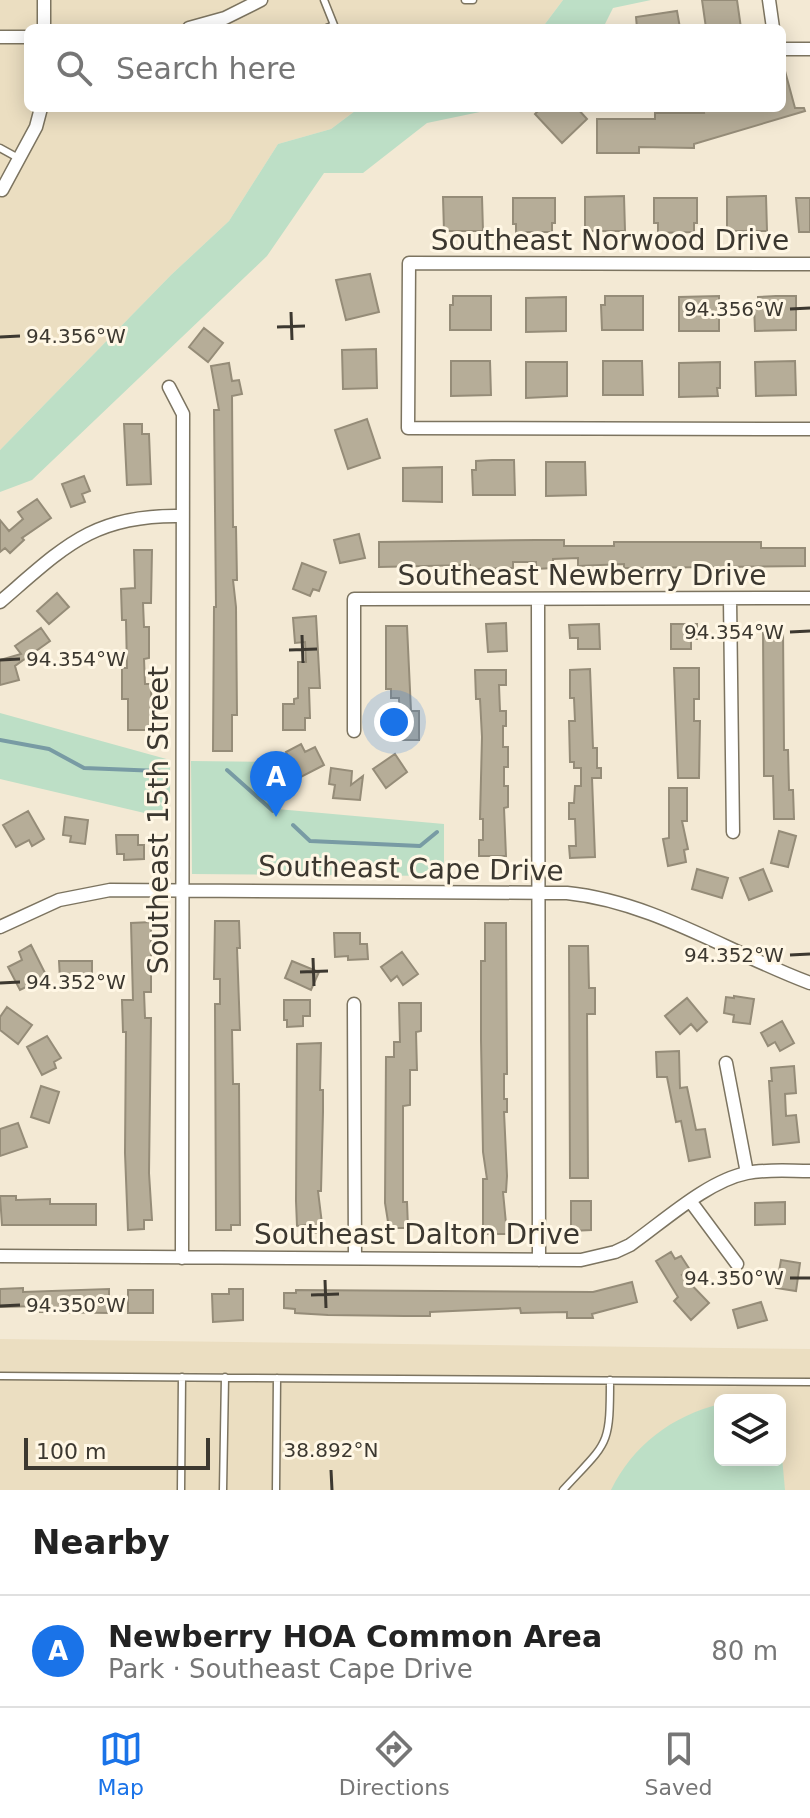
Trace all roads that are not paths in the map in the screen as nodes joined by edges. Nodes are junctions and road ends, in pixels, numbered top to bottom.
1 (44, 0) edge
2 (261, 0) edge
3 (324, 0) edge
4 (465, 0) edge
5 (473, 0) edge
6 (769, 0) edge
7 (44, 24) edge
8 (203, 24) edge
9 (334, 24) edge
10 (772, 24) edge
11 (0, 37) edge
12 (24, 37) edge
13 (786, 49) edge
14 (810, 49) edge
15 (40, 112) edge
16 (0, 148) edge
17 (20, 159) junction
18 (2, 190) dead end
19 (810, 264) edge
20 (169, 387) dead end
21 (810, 429) edge
22 (182, 516) junction
23 (810, 598) edge
24 (538, 599) junction
25 (730, 599) junction
26 (0, 602) edge
27 (354, 731) dead end
28 (733, 832) dead end
29 (182, 890) junction
30 (538, 892) junction
31 (0, 927) edge
32 (810, 983) edge
33 (354, 1004) dead end
34 (726, 1063) dead end
35 (810, 1171) edge
36 (747, 1173) junction
37 (691, 1202) junction
38 (0, 1256) edge
39 (182, 1258) junction
40 (355, 1258) junction
41 (539, 1260) junction
42 (737, 1264) dead end
43 (0, 1376) edge
44 (182, 1377) junction
45 (225, 1377) junction
46 (277, 1378) junction
47 (610, 1380) junction
48 (810, 1382) edge
49 (181, 1490) edge
50 (223, 1490) edge
51 (276, 1490) edge
52 (563, 1490) edge

1 - 7 street
2 - 8 street
3 - 9 lane
4 - 5 lane
6 - 10 street
11 - 12 street
13 - 14 street
15 - 17 street
16 - 17 lane
17 - 18 street
19 - 21 street, Southeast Norwood Drive
20 - 22 street, Southeast 15th Street
22 - 26 street
22 - 29 street, Southeast 15th Street
23 - 25 street, Southeast Newberry Drive
24 - 25 street, Southeast Newberry Drive
24 - 27 street, Southeast Newberry Drive
24 - 30 street
25 - 28 street
29 - 30 street, Southeast Cape Drive
29 - 31 street, Southeast Cape Drive
29 - 39 street, Southeast 15th Street
30 - 32 street, Southeast Cape Drive
30 - 41 street
33 - 40 street
34 - 36 street
35 - 36 street, Southeast Dalton Drive
36 - 37 street, Southeast Dalton Drive
37 - 41 street, Southeast Dalton Drive
37 - 42 street
38 - 39 street, Southeast Dalton Drive
39 - 40 street, Southeast Dalton Drive
40 - 41 street, Southeast Dalton Drive
43 - 44 lane
44 - 45 lane
44 - 49 lane
45 - 46 lane
45 - 50 lane
46 - 47 lane
46 - 51 lane
47 - 48 lane
47 - 52 lane

